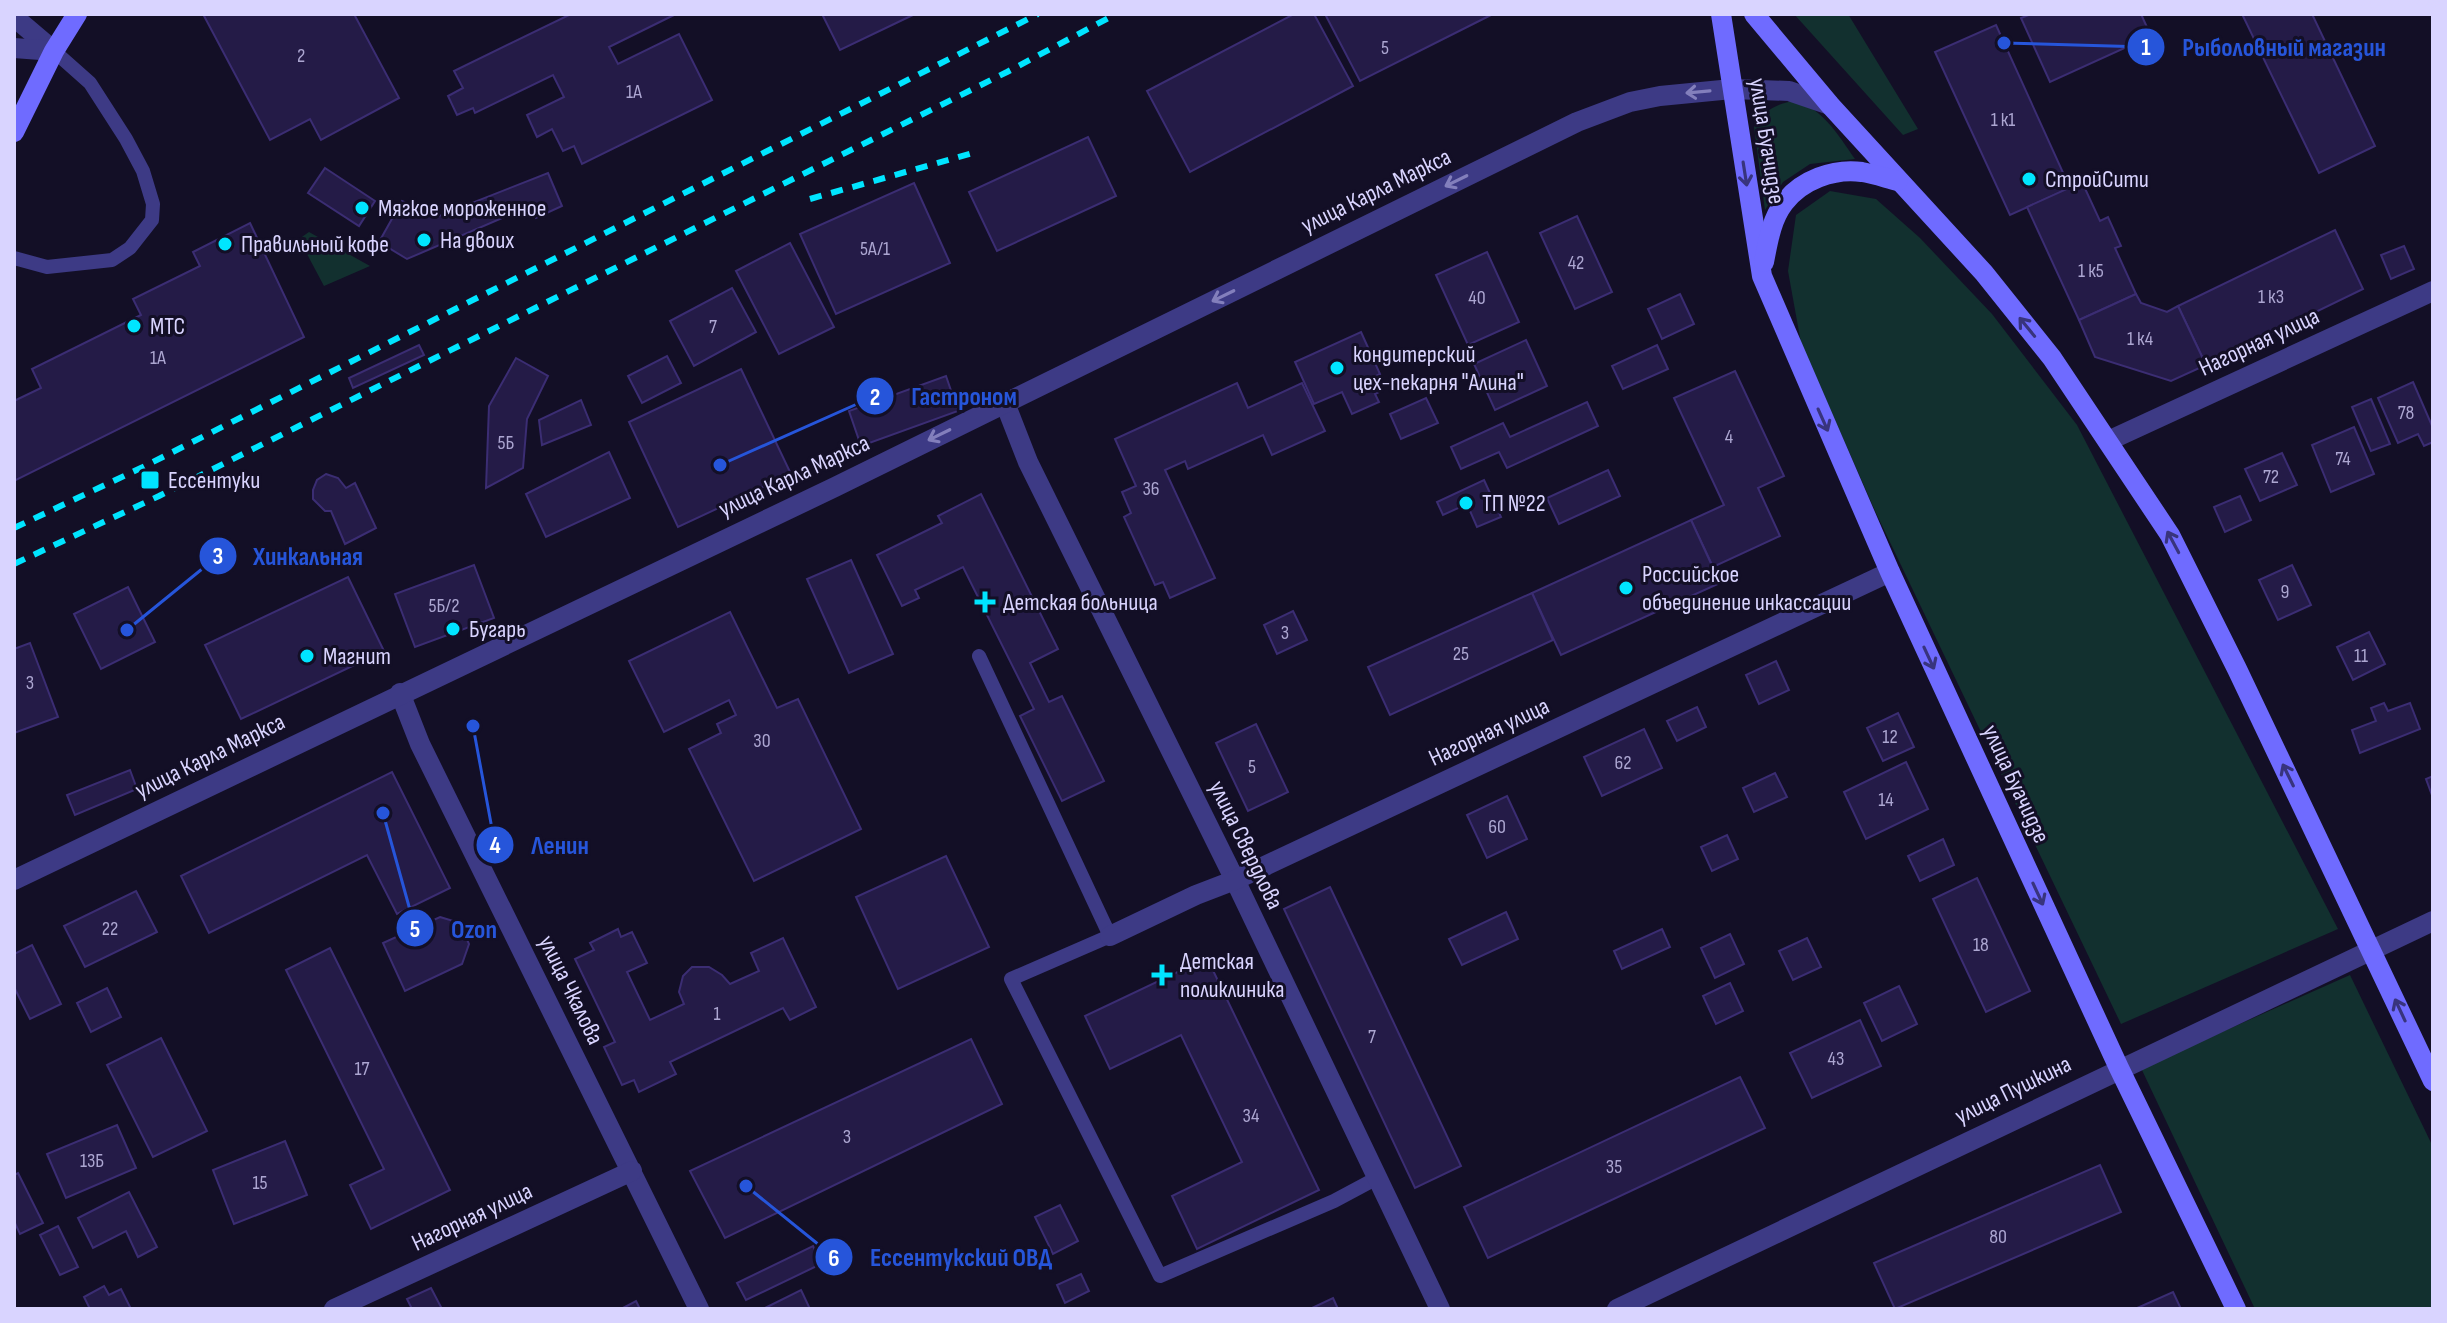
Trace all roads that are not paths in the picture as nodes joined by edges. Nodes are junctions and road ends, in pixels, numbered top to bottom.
1 (77, 14) edge
2 (1721, 14) edge
3 (1754, 14) edge
4 (14, 17) edge
5 (14, 48) edge
6 (54, 51) junction
7 (1732, 89) junction
8 (1830, 105) junction
9 (14, 132) edge
10 (1898, 181) junction
11 (14, 258) edge
12 (1762, 276) junction
13 (2433, 291) edge
14 (1005, 403) junction
15 (2108, 441) junction
16 (1890, 572) junction
17 (979, 656) dead end
18 (400, 693) junction
19 (14, 880) edge
20 (1235, 880) junction
21 (2433, 921) edge
22 (1110, 936) junction
23 (2372, 949) junction
24 (2119, 1068) junction
25 (2433, 1081) edge
26 (632, 1171) junction
27 (1377, 1178) junction
28 (334, 1309) edge
29 (699, 1309) edge
30 (1440, 1309) edge
31 (1617, 1309) edge
32 (2236, 1309) edge

1 - 6 main road
2 - 7 main road, улица Буачидзе
3 - 8 main road, улица Буачидзе
4 - 6 street
5 - 6 street
6 - 9 main road
6 - 11 lane
7 - 8 street, улица Карла Маркса
7 -> 12 main road, улица Буачидзе
7 -> 14 street, улица Карла Маркса
8 - 10 main road, улица Буачидзе
10 - 12 main road, улица Буачидзе
15 -> 10 main road, улица Буачидзе
12 -> 16 main road, улица Буачидзе
13 - 15 street, Нагорная улица
14 -> 18 street, улица Карла Маркса
14 - 20 street, улица Свердлова
23 -> 15 main road, улица Буачидзе
16 - 20 street, Нагорная улица
16 -> 24 main road, улица Буачидзе
17 - 22 lane
18 - 19 street, улица Карла Маркса
18 - 26 street, улица Чкалова
20 - 22 street, Нагорная улица
20 - 27 street, улица Свердлова
21 - 23 street, улица Пушкина
22 - 27 lane
23 - 24 street, улица Пушкина
25 -> 23 main road, улица Буачидзе
24 - 31 street, улица Пушкина
24 - 32 main road, улица Буачидзе
26 - 28 street, Нагорная улица
26 - 29 street, улица Чкалова
27 - 30 street, улица Свердлова

